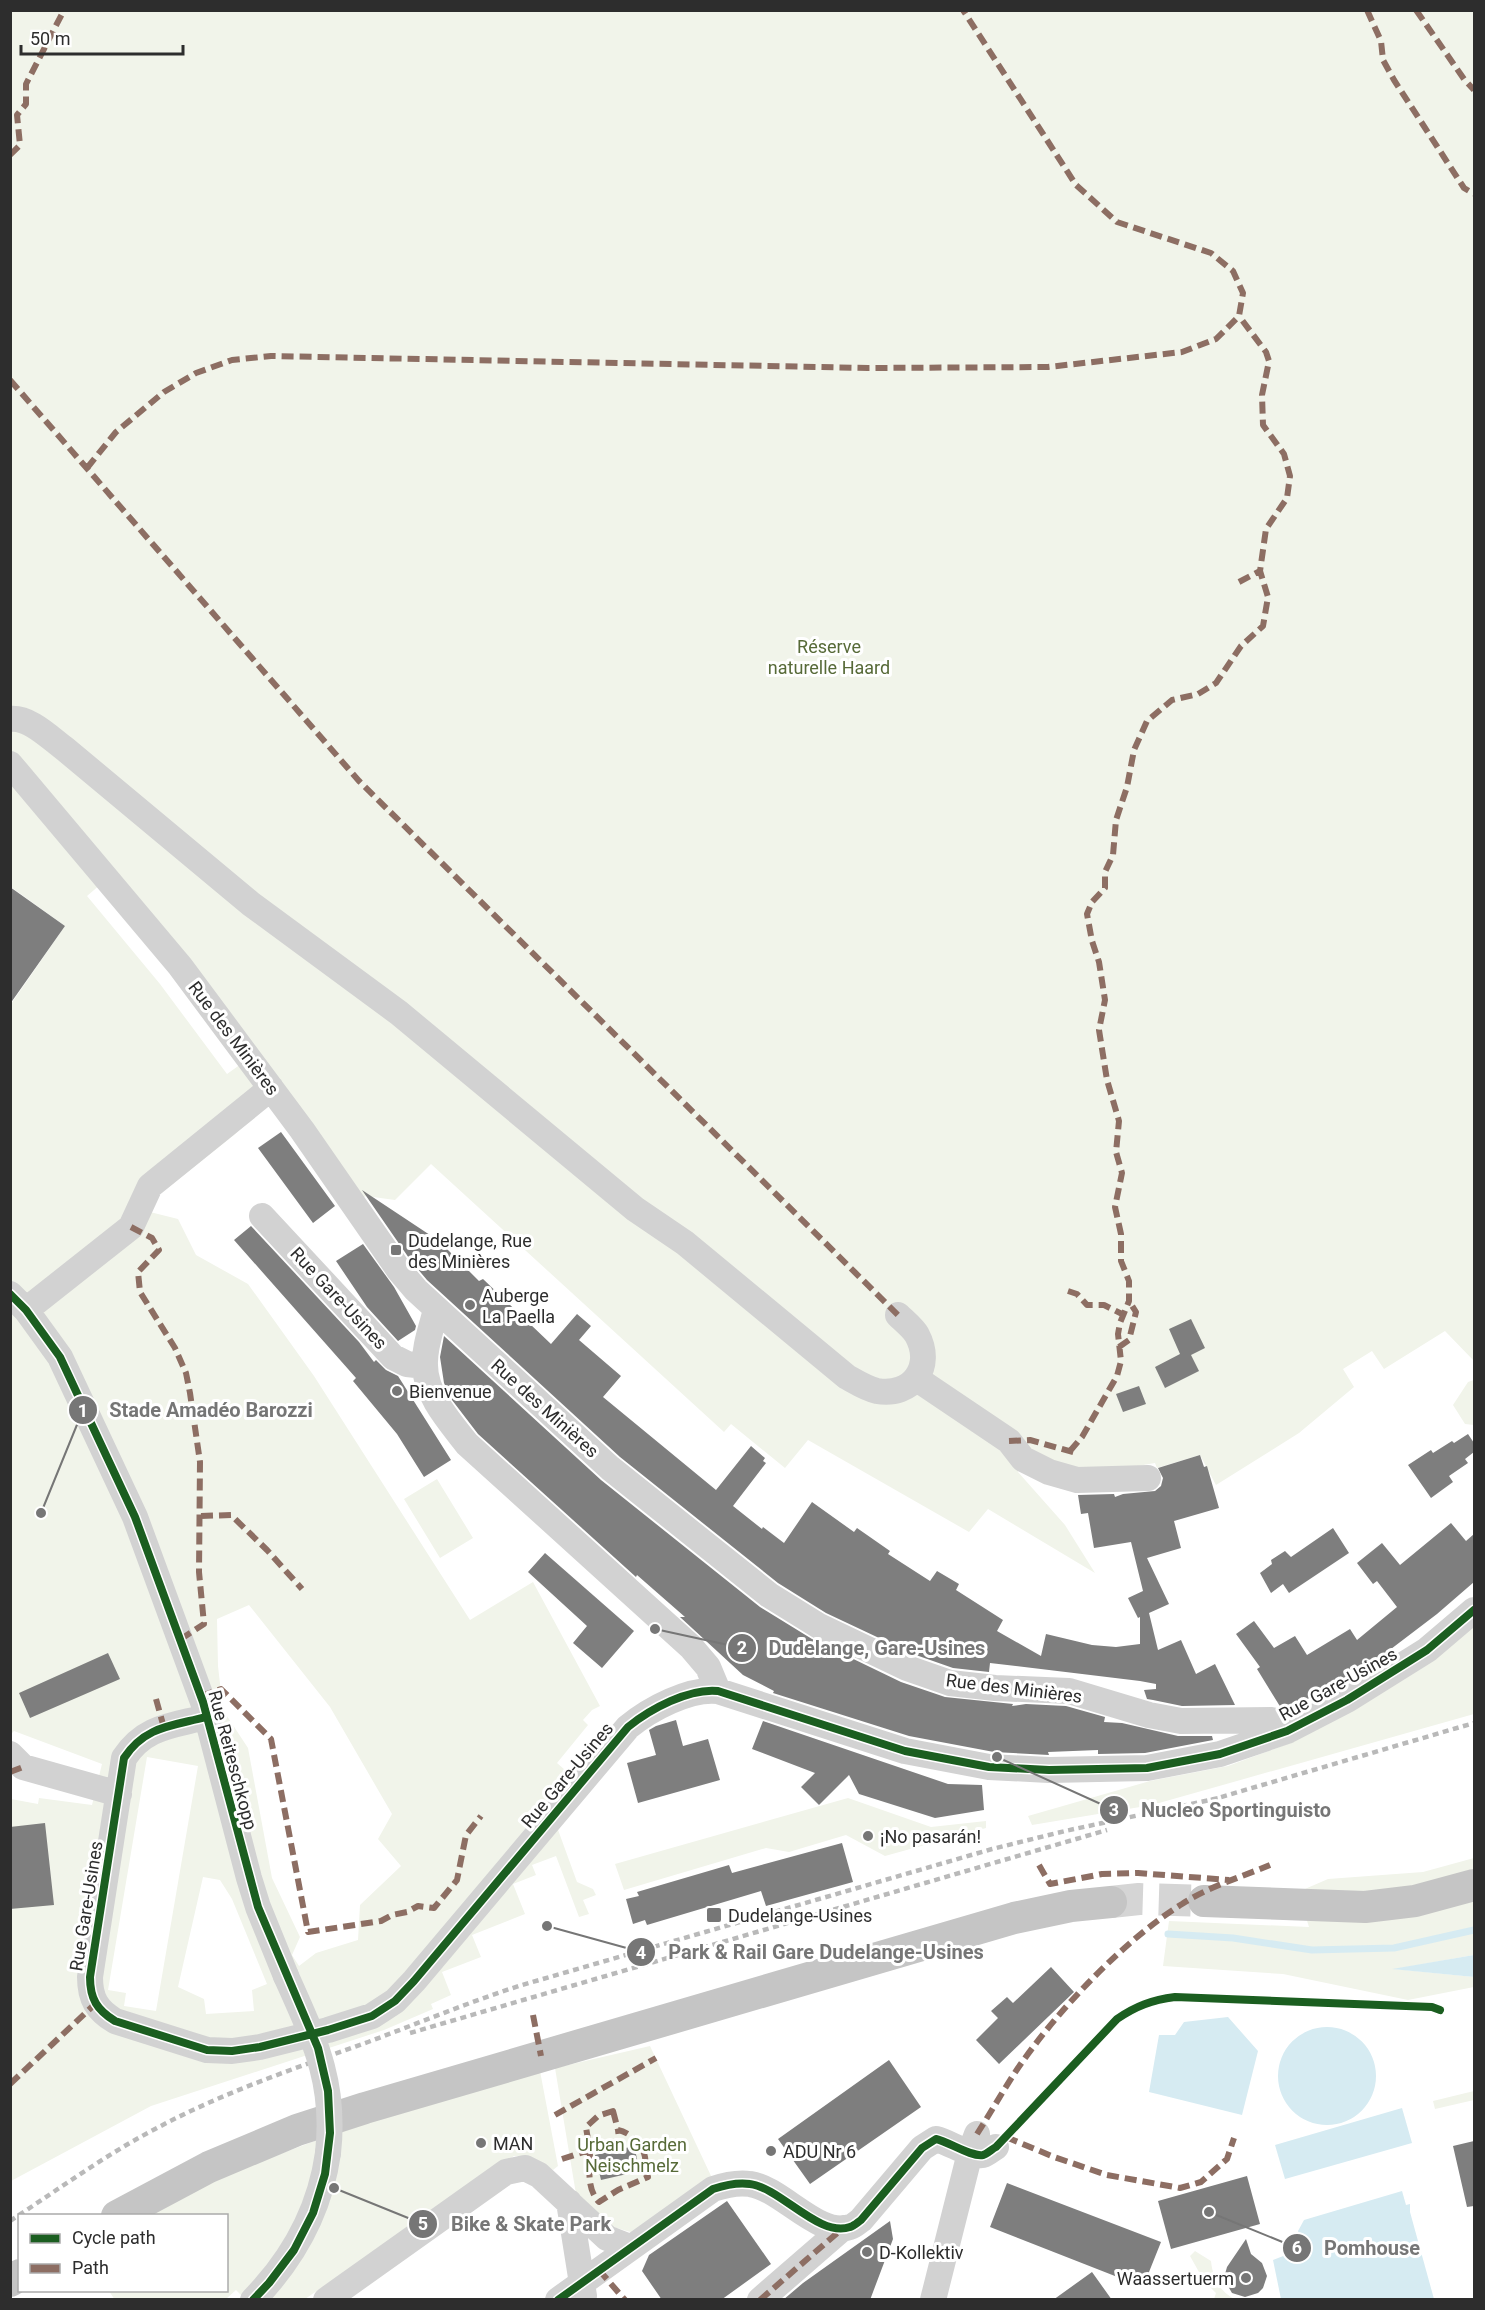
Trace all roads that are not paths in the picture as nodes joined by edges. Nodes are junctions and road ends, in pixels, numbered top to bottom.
1 (10, 719) edge
2 (10, 764) edge
3 (271, 1088) junction
4 (262, 1216) dead end
5 (18, 1302) edge
6 (436, 1309) junction
7 (898, 1315) dead end
8 (424, 1366) junction
9 (917, 1379) junction
10 (1148, 1478) dead end
11 (1474, 1610) edge
12 (718, 1691) junction
13 (206, 1717) junction
14 (1287, 1731) junction
15 (10, 1754) edge
16 (119, 1794) junction
17 (1474, 1885) edge
18 (1204, 1900) tunnel mouth
19 (1111, 1902) tunnel mouth
20 (569, 2202) junction
21 (121, 2214) edge
22 (843, 2228) junction
23 (630, 2247) junction
24 (583, 2291) edge
25 (253, 2300) edge
26 (326, 2300) edge
27 (558, 2300) edge
28 (760, 2300) edge
29 (933, 2300) edge

1 - 9 street
2 - 3 street, Rue des Minières
3 - 5 street
3 - 6 street, Rue des Minières
4 - 8 street, Rue Gare-Usines
5 - 13 street, Rue Reiteschkopp
6 - 8 street
6 - 14 street, Rue des Minières
7 - 9 street
8 - 12 street
9 - 10 street
11 - 14 street, Rue Gare-Usines
12 - 14 street, Rue Gare-Usines
12 - 16 street, Rue Gare-Usines
13 - 16 street, Rue Gare-Usines
13 - 25 street, Rue Reiteschkopp, bridge
15 - 16 street
17 - 18 main road
19 - 21 main road
20 - 23 street
20 - 24 street
20 - 26 street
22 - 23 street
22 - 28 street
22 - 29 street
23 - 24 street
24 - 27 street

